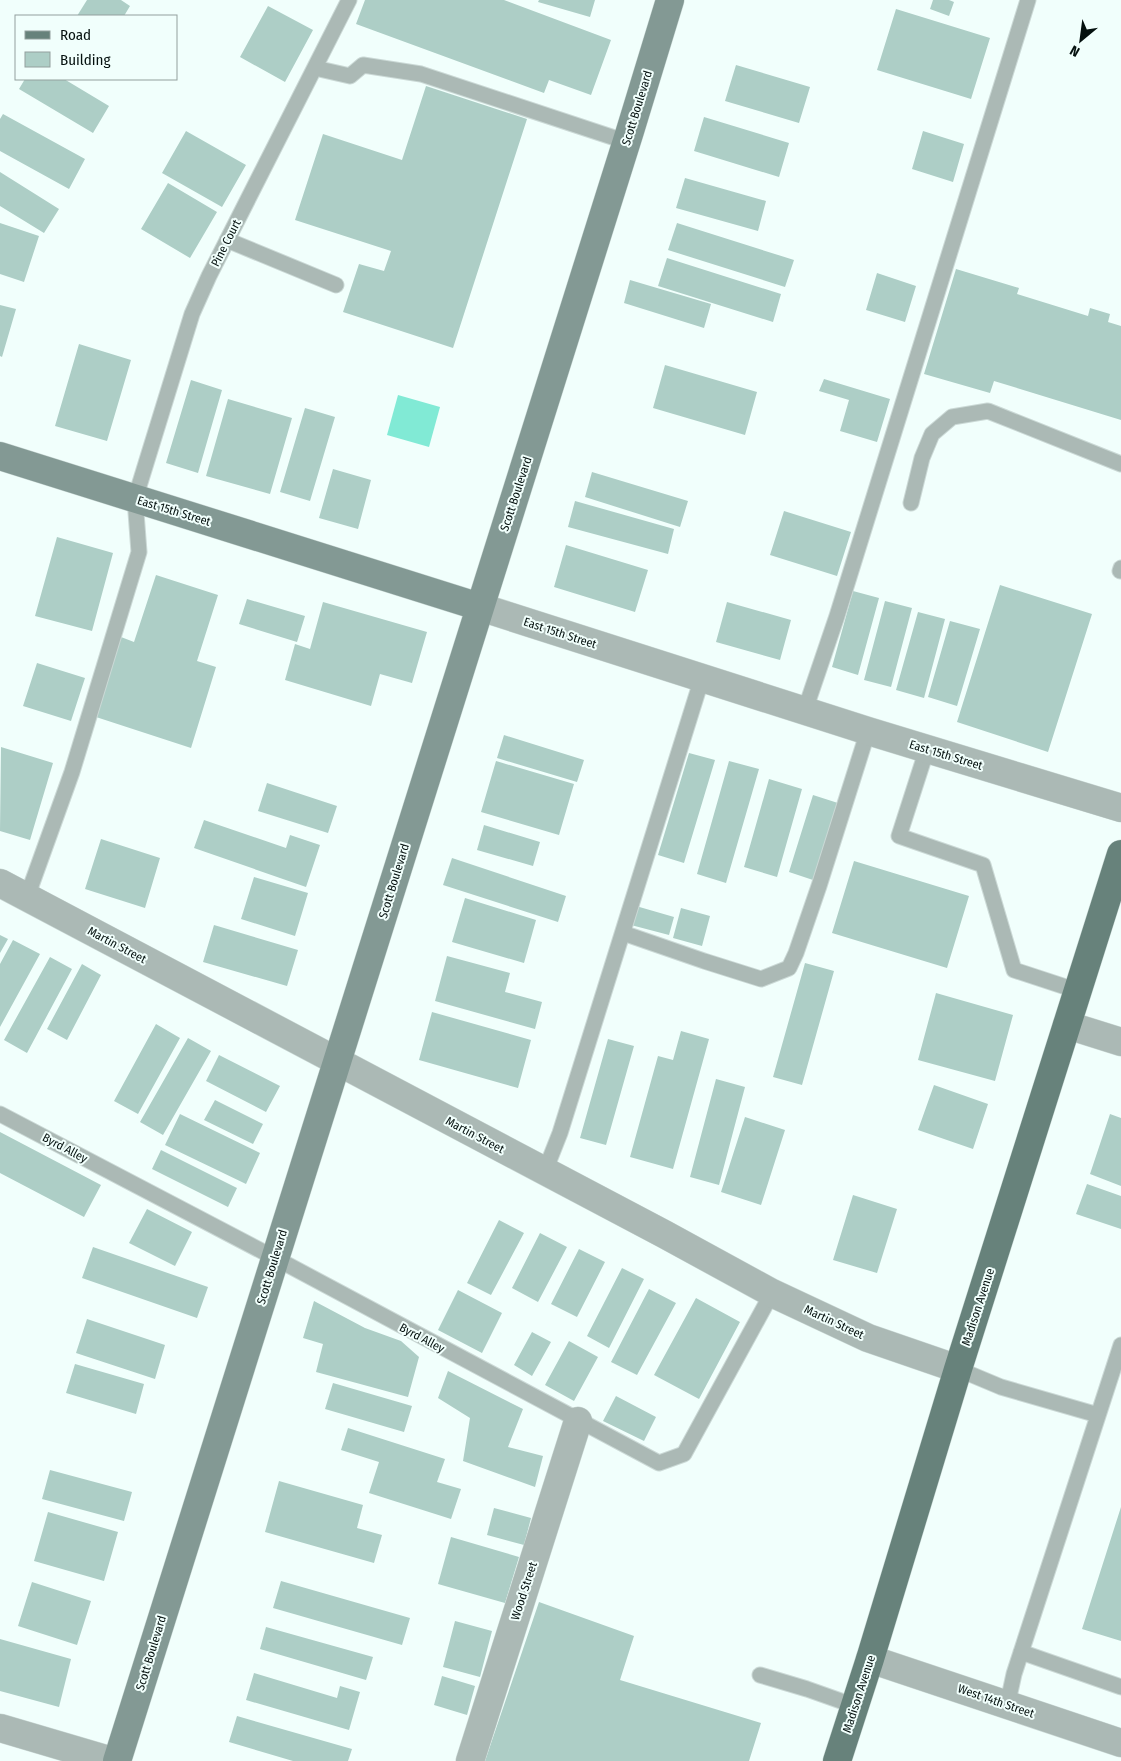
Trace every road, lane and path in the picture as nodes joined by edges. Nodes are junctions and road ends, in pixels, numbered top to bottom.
1 (349, 0) edge
2 (670, 0) edge
3 (1028, 0) edge
4 (315, 68) junction
5 (627, 142) junction
6 (227, 240) junction
7 (336, 285) dead end
8 (0, 456) edge
9 (1121, 464) edge
10 (135, 499) junction
11 (911, 503) dead end
12 (480, 607) junction
13 (702, 678) junction
14 (805, 710) junction
15 (868, 731) junction
16 (927, 749) junction
17 (1121, 808) edge
18 (1121, 854) edge
19 (0, 882) edge
20 (27, 897) junction
21 (623, 933) junction
22 (1078, 991) junction
23 (1067, 1025) junction
24 (1121, 1042) edge
25 (337, 1062) junction
26 (0, 1114) edge
27 (544, 1171) junction
28 (275, 1258) junction
29 (772, 1293) junction
30 (1121, 1345) edge
31 (958, 1369) junction
32 (1098, 1415) junction
33 (578, 1421) junction
34 (1021, 1652) junction
35 (870, 1659) junction
36 (760, 1675) dead end
37 (1121, 1688) edge
38 (855, 1706) junction
39 (1008, 1706) junction
40 (0, 1728) edge
41 (1121, 1743) edge
42 (112, 1761) edge
43 (117, 1761) edge
44 (470, 1761) edge
45 (838, 1761) edge

1 - 4 lane, Pine Court
2 - 5 main road, Scott Boulevard
3 - 14 lane
4 - 5 lane
4 - 6 lane, Pine Court
5 - 12 main road, Scott Boulevard
6 - 7 lane
6 - 10 lane, Pine Court
8 - 10 main road, East 15th Street
9 - 11 lane
10 - 12 main road, East 15th Street
10 - 20 lane
12 - 13 street, East 15th Street
12 - 25 main road, Scott Boulevard
13 - 14 street, East 15th Street
13 - 21 lane
14 - 15 street, East 15th Street
15 - 16 street, East 15th Street
15 - 21 lane
16 - 17 street, East 15th Street
16 - 22 lane
18 - 22 main road, Madison Avenue
19 - 20 street, Martin Street
20 - 25 street, Martin Street
21 - 27 lane
22 - 23 main road, Madison Avenue
23 - 24 street
23 - 31 main road, Madison Avenue
25 - 27 street, Martin Street
25 - 28 main road, Scott Boulevard
26 - 28 lane, Byrd Alley
27 - 29 street, Martin Street
28 - 33 lane, Byrd Alley
28 - 43 main road, Scott Boulevard
29 - 31 street, Martin Street
29 - 33 lane, Byrd Alley
30 - 32 lane
31 - 32 lane
31 - 35 main road, Madison Avenue
32 - 34 lane
33 - 44 street, Wood Street
34 - 37 lane
34 - 39 lane
35 - 38 main road, Madison Avenue
35 - 39 street, West 14th Street
36 - 38 lane
38 - 45 main road, Madison Avenue
39 - 41 street, West 14th Street
40 - 42 street

